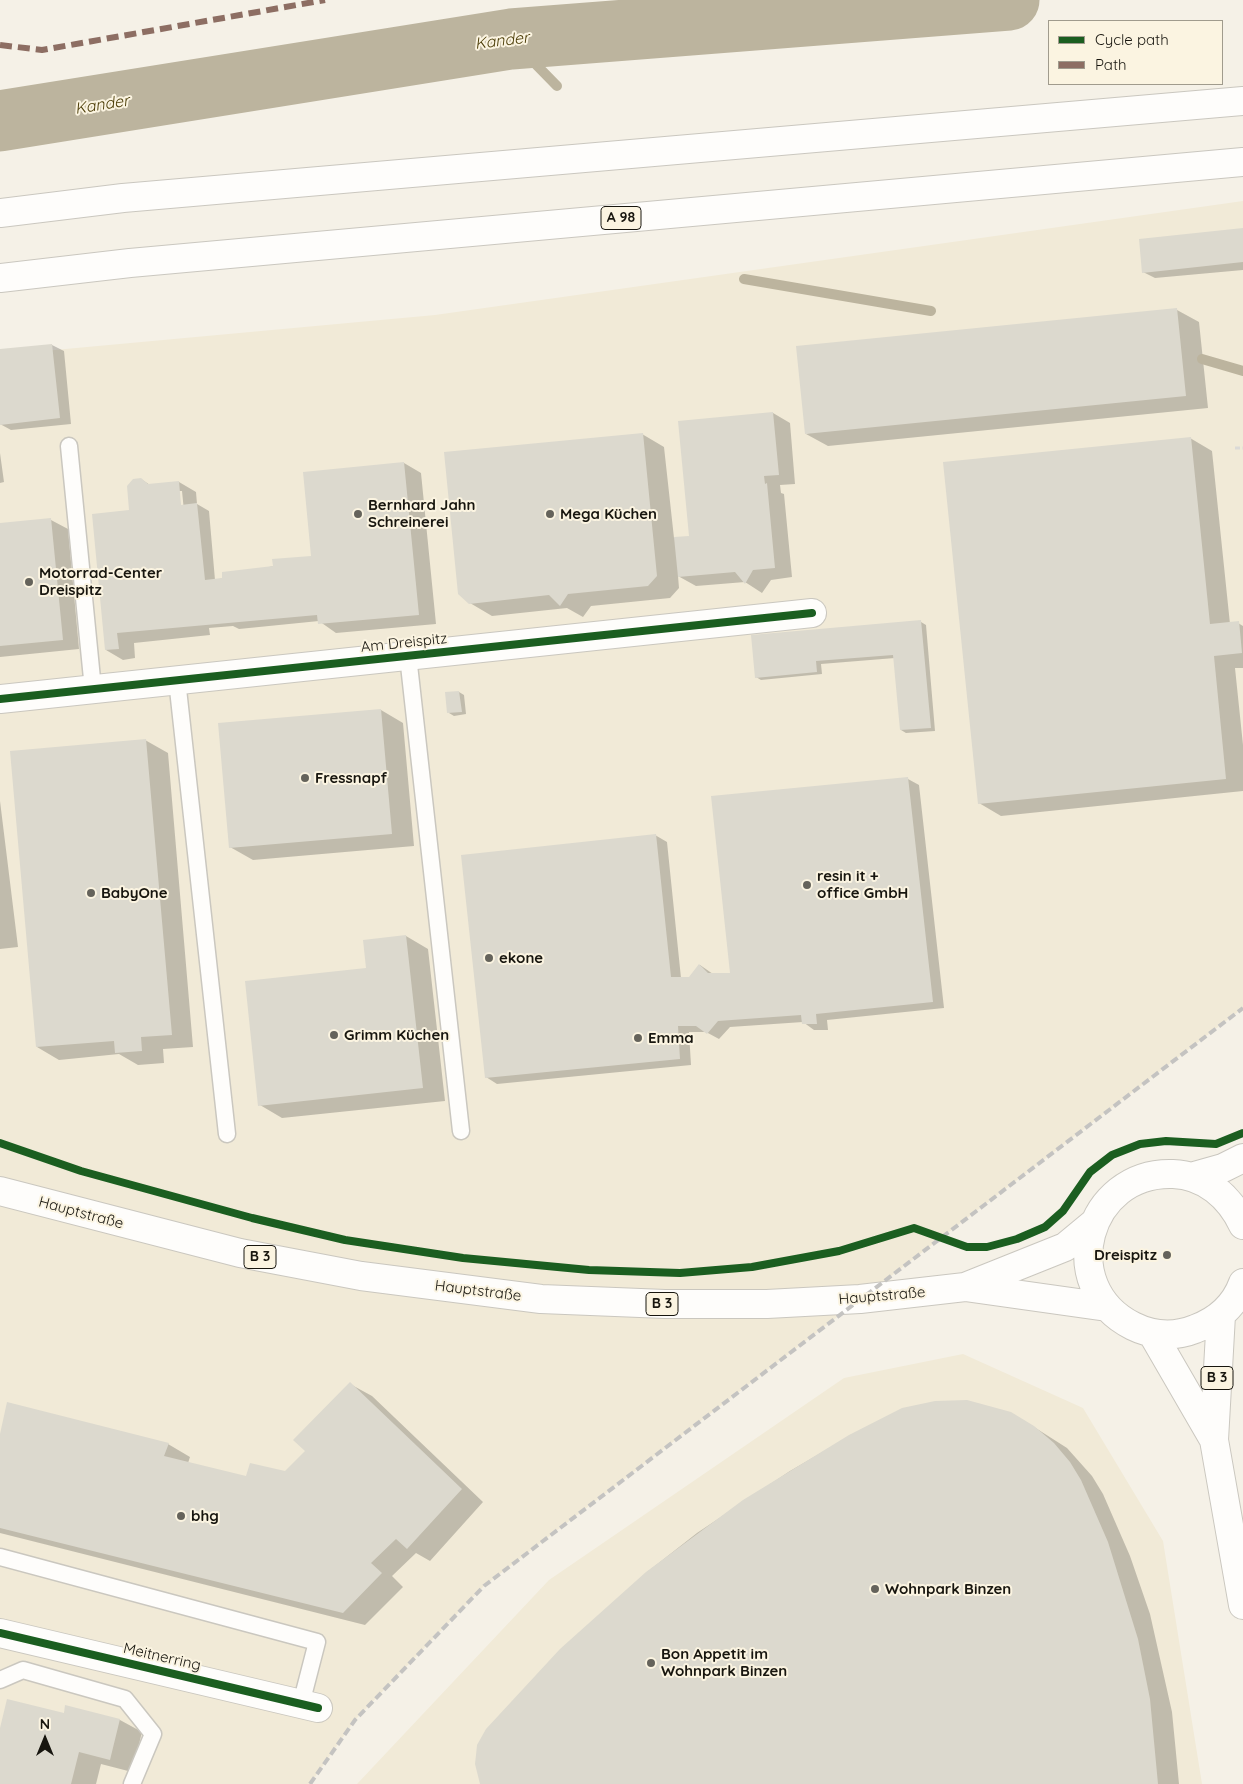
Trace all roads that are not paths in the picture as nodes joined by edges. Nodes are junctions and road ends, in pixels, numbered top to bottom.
1 (1243, 101) edge
2 (1243, 162) edge
3 (0, 213) edge
4 (0, 278) edge
5 (68, 446) dead end
6 (812, 613) dead end
7 (408, 656) junction
8 (177, 680) junction
9 (93, 689) junction
10 (0, 699) edge
11 (461, 1132) dead end
12 (227, 1134) dead end
13 (1243, 1158) edge
14 (1191, 1177) junction
15 (0, 1191) edge
16 (1094, 1223) junction
17 (1243, 1224) edge
18 (1243, 1283) edge
19 (965, 1287) junction
20 (1107, 1307) junction
21 (1220, 1315) junction
22 (1152, 1333) junction
23 (1214, 1440) junction
24 (0, 1557) edge
25 (1243, 1605) edge
26 (0, 1633) edge
27 (0, 1680) edge
28 (310, 1706) joint
29 (132, 1784) edge

1 - 3 main road
2 - 4 main road, A 98
5 - 9 lane
6 - 7 main road, Am Dreispitz
7 - 8 main road, Am Dreispitz
7 - 11 lane
8 - 9 main road, Am Dreispitz
8 - 12 lane
9 - 10 main road, Am Dreispitz
13 - 14 main road, Hauptstraße
14 - 16 main road, Hauptstraße / B 3
14 - 17 main road, Hauptstraße / B 3
15 - 19 main road, Hauptstraße / B 3
16 - 19 main road, Hauptstraße / B 3
16 - 20 main road, Hauptstraße
18 - 21 main road, Hauptstraße
19 - 20 main road, Hauptstraße / B 3
20 - 22 main road, Hauptstraße / B 3
21 - 22 main road, Hauptstraße
21 - 23 main road, B 3
22 - 23 main road, B 3
23 - 25 main road, B 3
24 - 28 lane
26 - 28 main road, Meitnerring
27 - 29 lane

